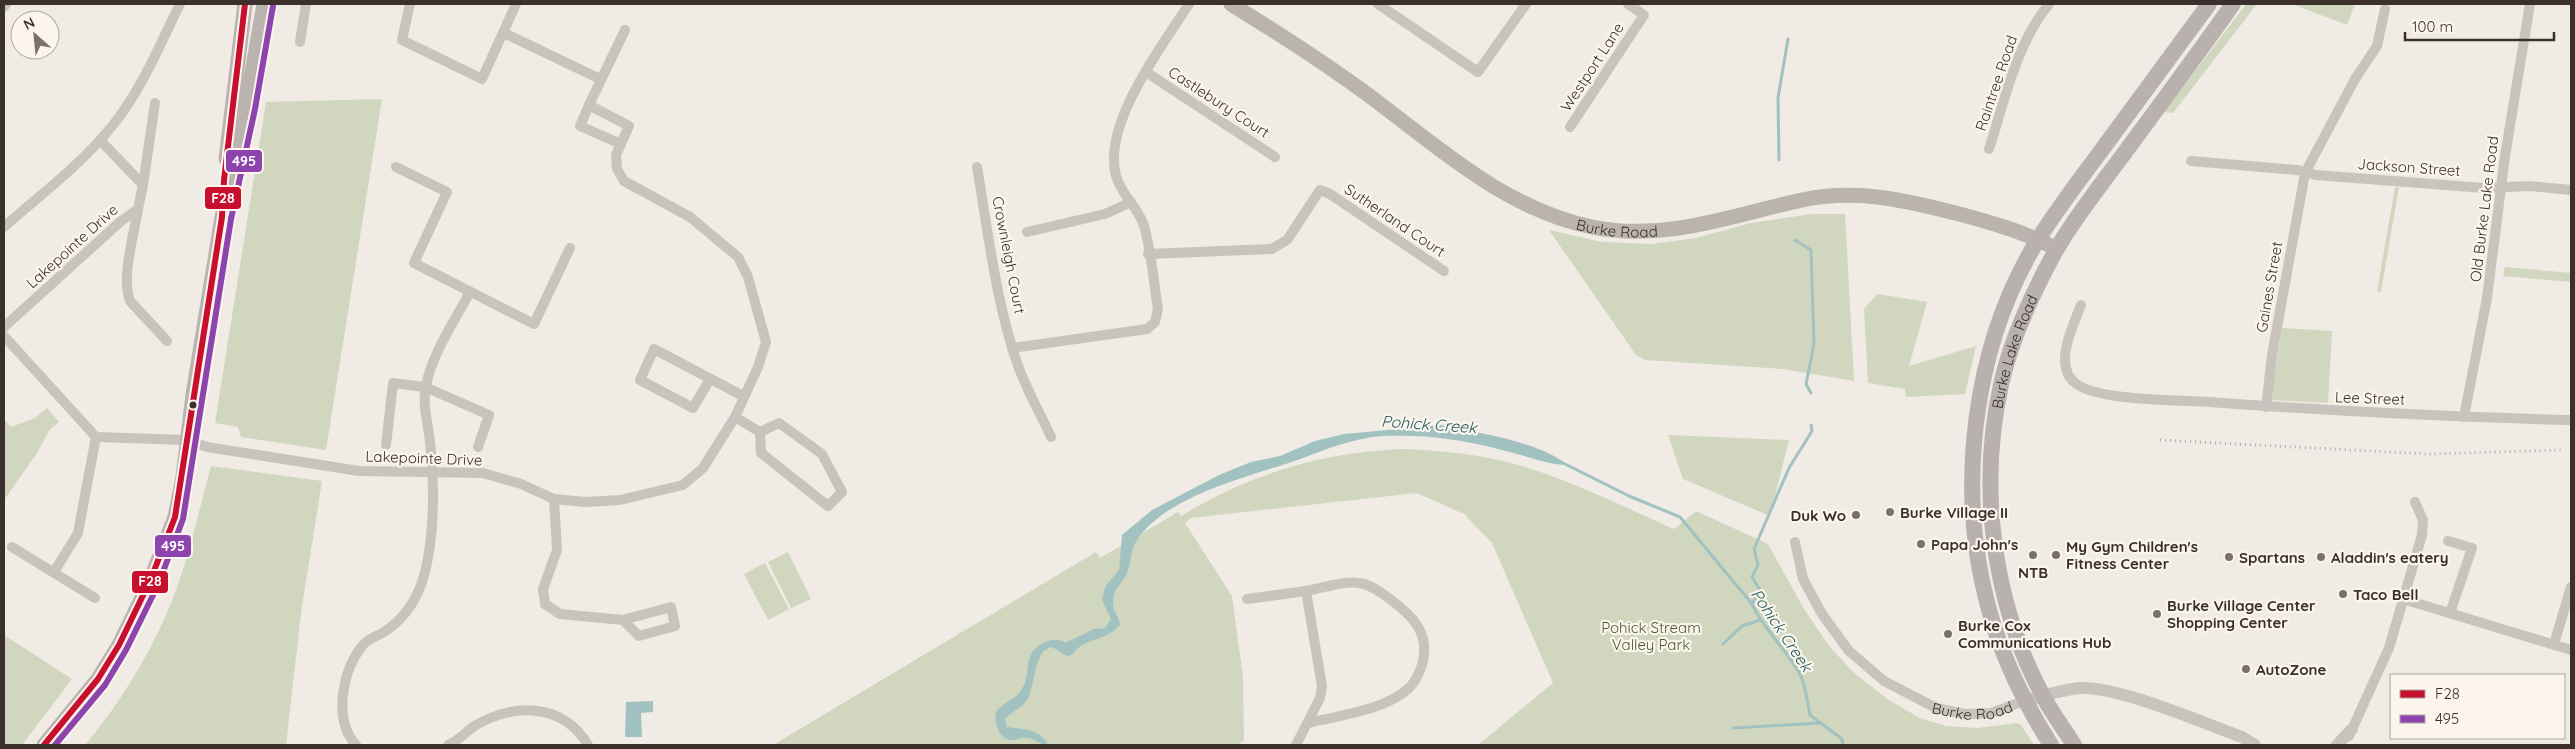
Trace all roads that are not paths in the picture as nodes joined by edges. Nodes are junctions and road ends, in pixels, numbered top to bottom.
1 (6, 4) edge
2 (180, 4) edge
3 (245, 4) edge
4 (264, 4) edge
5 (306, 4) edge
6 (410, 4) edge
7 (516, 4) edge
8 (1189, 4) edge
9 (1231, 4) edge
10 (1378, 4) edge
11 (1526, 4) edge
12 (1628, 4) edge
13 (2050, 4) edge
14 (2209, 4) edge
15 (2233, 4) edge
16 (2530, 4) edge
17 (4, 7) edge
18 (2386, 9) dead end
19 (625, 30) dead end
20 (504, 33) junction
21 (300, 42) dead end
22 (1146, 72) junction
23 (600, 80) junction
24 (155, 103) dead end
25 (589, 105) junction
26 (1570, 127) dead end
27 (100, 140) junction
28 (621, 144) junction
29 (1989, 149) dead end
30 (1275, 157) dead end
31 (2192, 160) dead end
32 (396, 167) dead end
33 (977, 167) dead end
34 (2305, 173) junction
35 (143, 185) junction
36 (2502, 188) junction
37 (2571, 190) edge
38 (1131, 202) junction
39 (138, 209) junction
40 (222, 218) junction
41 (4, 227) edge
42 (1027, 232) dead end
43 (2038, 239) junction
44 (570, 248) dead end
45 (2057, 250) junction
46 (1148, 254) junction
47 (1444, 271) dead end
48 (470, 292) junction
49 (2080, 305) dead end
50 (4, 327) edge
51 (4, 336) edge
52 (167, 341) dead end
53 (1012, 348) junction
54 (710, 379) junction
55 (425, 387) junction
56 (743, 396) junction
57 (2266, 406) junction
58 (735, 417) junction
59 (2464, 417) junction
60 (2571, 420) edge
61 (760, 432) junction
62 (96, 437) junction
63 (1051, 437) dead end
64 (187, 440) junction
65 (386, 446) dead end
66 (478, 447) dead end
67 (432, 472) junction
68 (554, 499) junction
69 (2415, 502) dead end
70 (2448, 541) dead end
71 (1794, 542) dead end
72 (12, 547) dead end
73 (54, 572) junction
74 (2571, 587) edge
75 (1306, 591) junction
76 (95, 598) dead end
77 (1246, 599) dead end
78 (2403, 599) junction
79 (2450, 613) junction
80 (624, 620) junction
81 (2554, 644) junction
82 (2571, 650) edge
83 (2043, 696) junction
84 (2024, 701) junction
85 (1308, 723) junction
86 (2352, 729) junction
87 (44, 745) edge
88 (356, 745) edge
89 (448, 745) edge
90 (588, 745) edge
91 (1296, 745) edge
92 (2051, 745) edge
93 (2074, 745) edge
94 (2255, 745) edge
95 (2338, 745) edge
96 (2345, 745) edge

1 - 17 street
2 - 27 street
3 - 40 main road
4 - 40 main road
5 - 21 street
6 - 20 street
7 - 20 street
8 - 22 street
9 - 43 main road, Burke Road
10 - 11 street
12 - 26 street, Westport Lane
13 - 29 street, Raintree Road
14 - 43 main road, Burke Lake Road
15 - 45 main road, Burke Lake Road
16 - 36 street, Old Burke Lake Road
18 - 34 street, Gaines Street
19 - 23 street
20 - 23 street
22 - 30 street, Castlebury Court
22 - 38 street
23 - 25 street
24 - 35 street, Lakepointe Drive
25 - 28 street
25 - 28 street
27 - 35 street
27 - 41 street
28 - 56 street, Lakepointe Drive
31 - 34 street
32 - 48 street
33 - 53 street, Crownleigh Court
34 - 36 street, Jackson Street
34 - 57 street, Gaines Street
35 - 39 street, Lakepointe Drive
36 - 37 street, Jackson Street
36 - 59 street, Old Burke Lake Road
38 - 42 street
38 - 46 street
39 - 50 street, Lakepointe Drive
39 - 52 street, Lakepointe Drive
40 - 64 main road
43 - 45 main road, Burke Road
43 - 84 main road, Burke Lake Road
44 - 48 street
45 - 83 main road, Burke Lake Road
46 - 47 street, Sutherland Court
46 - 53 street
48 - 55 street
49 - 57 street, Lee Street
51 - 62 street
53 - 63 street, Crownleigh Court
54 - 54 street
54 - 56 street
55 - 65 street
55 - 66 street
55 - 67 street
56 - 58 street, Lakepointe Drive
57 - 59 street, Lee Street
58 - 61 street
58 - 68 street, Lakepointe Drive
59 - 60 street, Lee Street
61 - 61 street
62 - 64 street, Lakepointe Drive
62 - 73 street
64 - 67 street, Lakepointe Drive
64 - 87 main road
67 - 68 street, Lakepointe Drive
67 - 88 street
68 - 80 street
69 - 78 street
70 - 79 street
71 - 84 street, Burke Road
72 - 73 street
73 - 76 street
74 - 81 street
75 - 77 street
75 - 85 street
75 - 85 street
78 - 79 street
78 - 86 street
79 - 81 street
80 - 80 street
81 - 82 street
83 - 84 street, Burke Road
83 - 93 main road, Burke Lake Road
83 - 94 street, Burke Road
84 - 92 main road, Burke Lake Road
85 - 91 street
86 - 95 street
86 - 96 street
89 - 90 street

